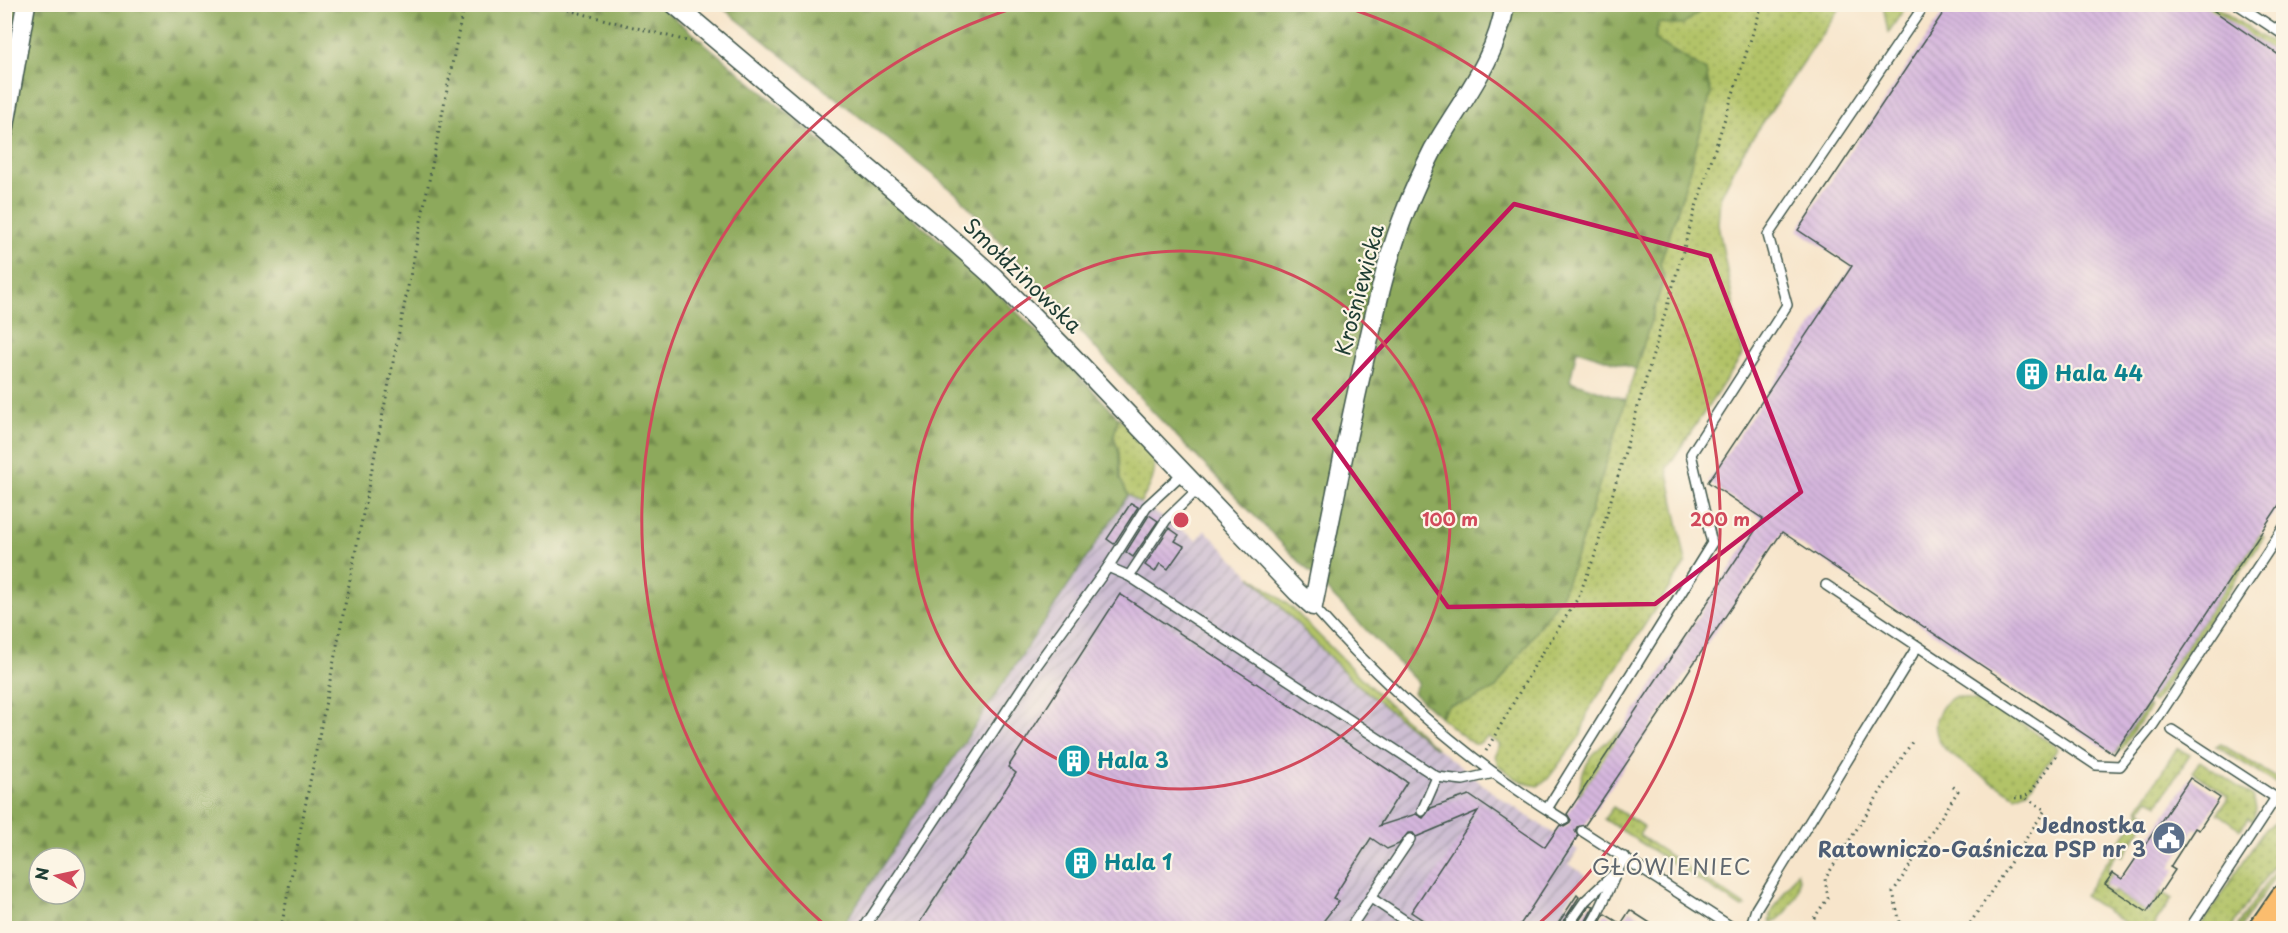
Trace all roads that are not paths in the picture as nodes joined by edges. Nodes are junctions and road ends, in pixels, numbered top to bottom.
1 (26, 4) edge
2 (674, 4) edge
3 (1505, 4) edge
4 (1925, 4) edge
5 (2236, 4) edge
6 (2283, 35) edge
7 (4, 132) edge
8 (1183, 473) junction
9 (1198, 489) junction
10 (2283, 527) edge
11 (1108, 567) junction
12 (1129, 576) junction
13 (1826, 585) dead end
14 (1313, 606) junction
15 (1917, 647) junction
16 (2172, 730) dead end
17 (1494, 773) junction
18 (1437, 777) junction
19 (2279, 801) edge
20 (1547, 810) junction
21 (1422, 811) dead end
22 (1564, 820) dead end
23 (1582, 831) dead end
24 (1410, 839) dead end
25 (1625, 857) junction
26 (1616, 872) junction
27 (1371, 898) junction
28 (2283, 899) edge
29 (864, 928) edge
30 (1350, 928) edge
31 (1416, 928) edge
32 (1566, 928) edge
33 (1590, 928) edge
34 (1733, 928) edge
35 (1750, 928) edge
36 (2190, 928) edge
37 (2264, 928) edge

1 - 7 street
2 - 8 street, Smołdzinowska
3 - 14 street, Krośniewicka
4 - 20 lane
5 - 6 lane
8 - 9 street, Smołdzinowska
8 - 11 lane
9 - 12 lane
9 - 14 street, Smołdzinowska
10 - 15 lane
11 - 12 lane
11 - 29 lane
12 - 18 lane
13 - 15 lane
14 - 17 lane
15 - 35 lane
16 - 19 lane
17 - 18 lane
17 - 20 lane
18 - 21 lane
19 - 36 lane
20 - 22 lane
23 - 25 lane
24 - 27 lane
25 - 26 lane
25 - 34 lane
26 - 32 lane
26 - 33 lane
27 - 30 lane
27 - 31 lane
28 - 37 main road

